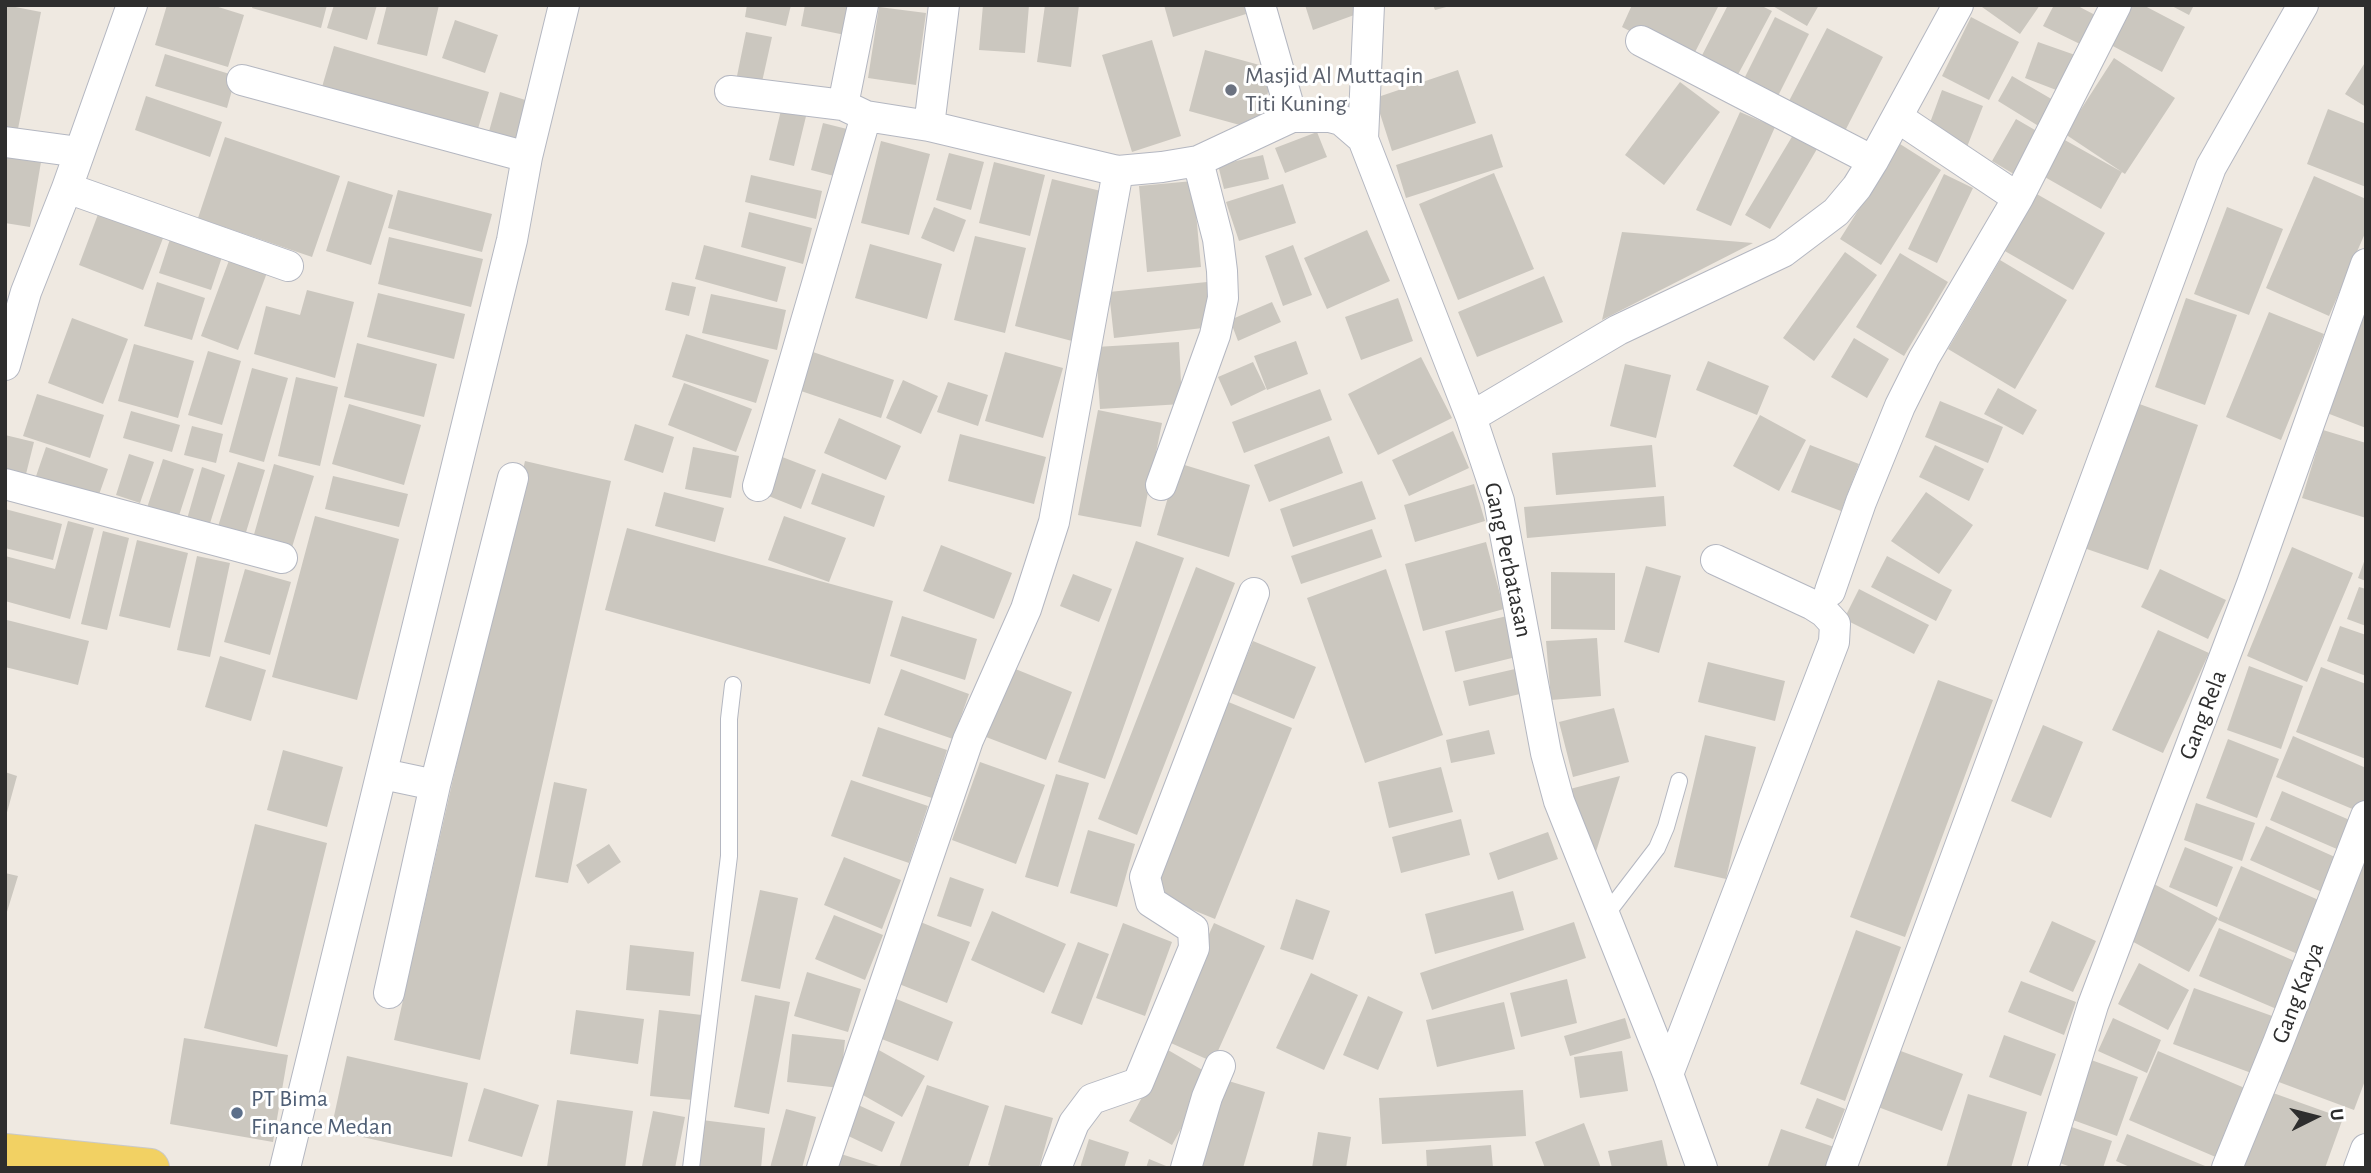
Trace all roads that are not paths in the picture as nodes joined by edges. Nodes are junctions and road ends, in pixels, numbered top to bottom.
1 (132, 5) edge
2 (564, 5) edge
3 (863, 5) edge
4 (944, 5) edge
5 (1260, 5) edge
6 (1370, 5) edge
7 (1958, 5) edge
8 (2116, 5) edge
9 (2303, 5) edge
10 (1641, 41) dead end
11 (242, 80) dead end
12 (730, 91) dead end
13 (855, 110) junction
14 (1292, 117) junction
15 (1897, 117) junction
16 (929, 126) junction
17 (1363, 139) junction
18 (5, 142) edge
19 (79, 152) junction
20 (527, 157) junction
21 (1198, 161) junction
22 (1873, 161) junction
23 (1118, 172) junction
24 (67, 188) junction
25 (2018, 198) junction
26 (2366, 264) edge
27 (288, 266) dead end
28 (16, 290) edge
29 (5, 365) edge
30 (1471, 417) junction
31 (513, 478) dead end
32 (5, 484) edge
33 (1161, 485) dead end
34 (758, 486) dead end
35 (282, 558) dead end
36 (1716, 560) dead end
37 (1830, 591) dead end
38 (1254, 593) dead end
39 (733, 685) dead end
40 (383, 774) junction
41 (1679, 781) dead end
42 (435, 785) junction
43 (2366, 817) edge
44 (1605, 916) junction
45 (389, 993) dead end
46 (1220, 1066) dead end
47 (1668, 1074) junction
48 (2366, 1149) edge
49 (5, 1153) edge
50 (150, 1168) edge
51 (285, 1168) edge
52 (691, 1168) edge
53 (822, 1168) edge
54 (1056, 1168) edge
55 (1186, 1168) edge
56 (1702, 1168) edge
57 (1841, 1168) edge
58 (2043, 1168) edge
59 (2227, 1168) edge
60 (2359, 1168) edge

1 - 19 street
2 - 20 street
3 - 13 street
4 - 16 street
5 - 14 street
6 - 17 street
7 - 15 street
8 - 25 street
9 - 57 street
10 - 22 street
11 - 20 street
12 - 13 street
13 - 16 street
13 - 34 street
14 - 17 street
14 - 21 street
15 - 22 street
15 - 25 street
16 - 23 street
17 - 30 street, Gang Perbatasan
18 - 19 street
19 - 24 street
20 - 40 street
21 - 23 street
21 - 33 street
22 - 30 street
23 - 53 street
24 - 27 street
24 - 28 street
25 - 37 street
26 - 58 street, Gang Rela
28 - 29 street
30 - 44 street, Gang Perbatasan
31 - 42 street
32 - 35 street
36 - 47 street
38 - 54 street
39 - 52 lane
40 - 42 street
40 - 51 street
41 - 44 lane
42 - 45 street
43 - 59 street, Gang Karya
44 - 47 street, Gang Perbatasan
46 - 55 street
47 - 56 street, Gang Perbatasan
48 - 60 street
49 - 50 main road

